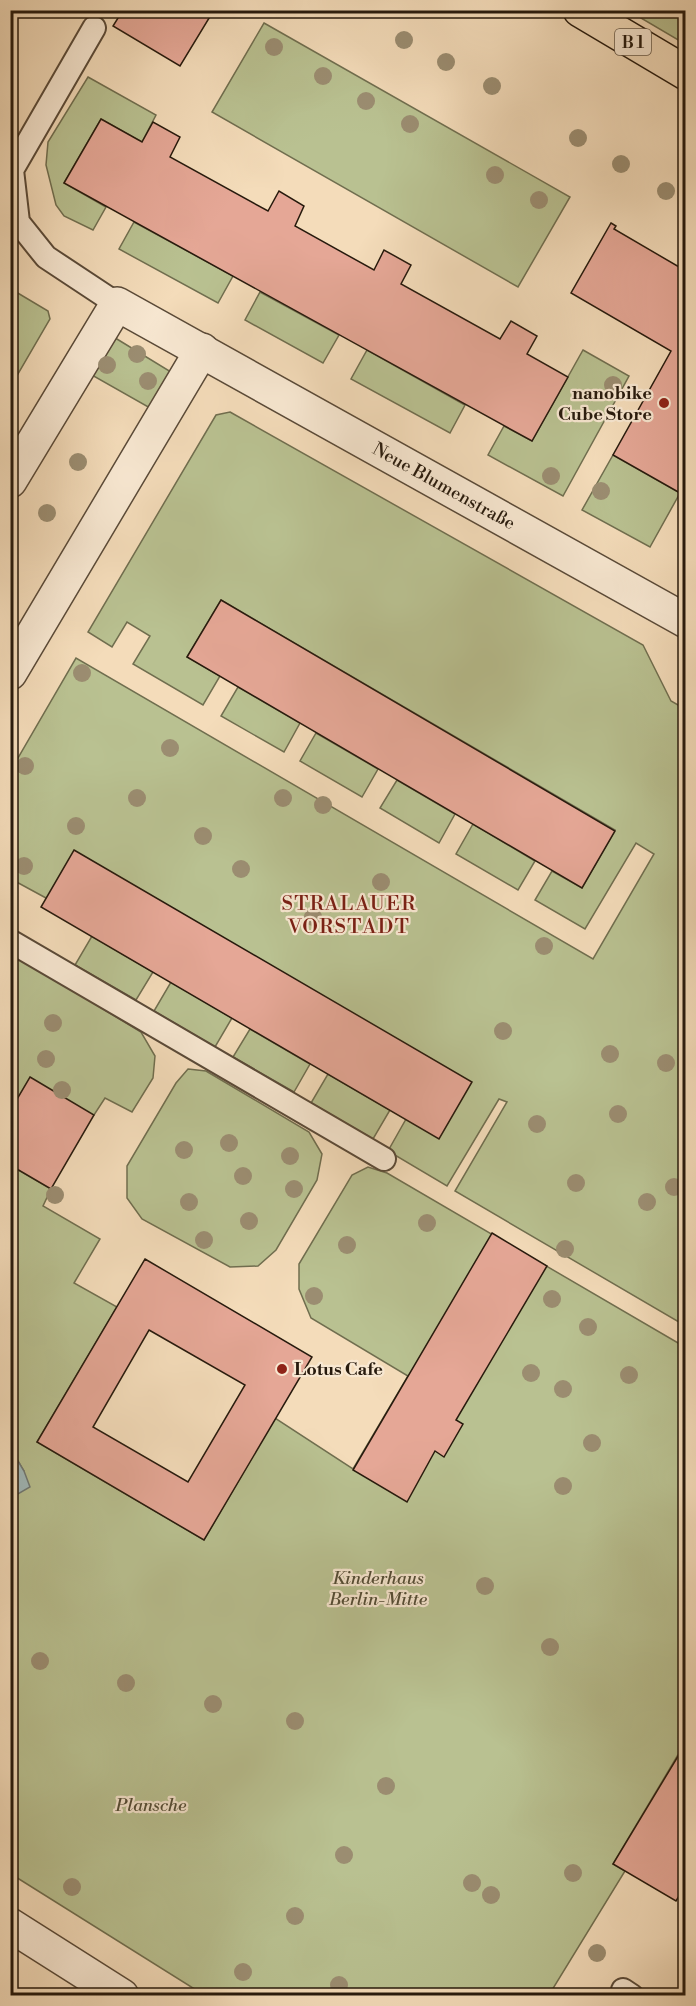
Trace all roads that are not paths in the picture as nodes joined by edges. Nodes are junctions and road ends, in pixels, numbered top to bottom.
1 (580, 10) edge
2 (94, 28) dead end
3 (686, 73) edge
4 (117, 304) junction
5 (202, 350) junction
6 (10, 481) edge
7 (686, 621) edge
8 (10, 673) edge
9 (10, 941) edge
10 (384, 1159) dead end
11 (10, 1926) edge
12 (122, 1995) edge

1 - 3 main road, B 1
2 - 4 lane
4 - 5 street, Neue Blumenstraße
4 - 6 street
5 - 7 street, Neue Blumenstraße
5 - 8 street
9 - 10 lane
11 - 12 street

